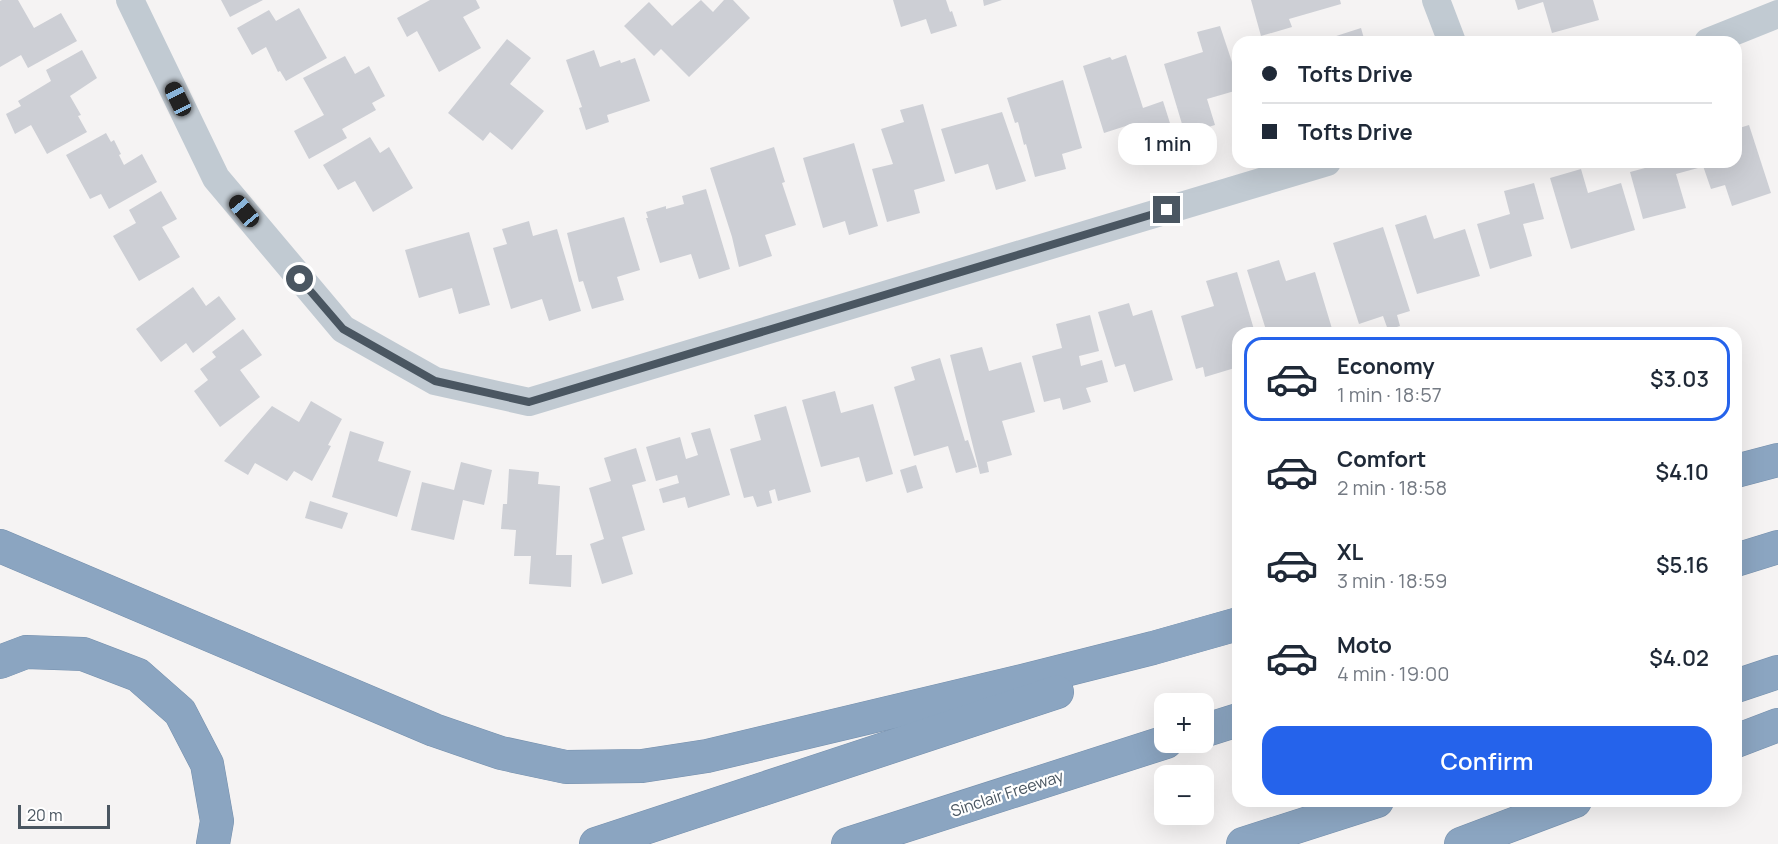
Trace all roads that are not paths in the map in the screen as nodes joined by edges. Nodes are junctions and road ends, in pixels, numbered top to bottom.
1 (130, 0) edge
2 (1436, 0) edge
3 (1778, 14) edge
4 (1450, 36) edge
5 (1723, 36) edge
6 (1307, 168) edge
7 (1778, 460) edge
8 (1742, 469) edge
9 (0, 546) edge
10 (1778, 547) edge
11 (1742, 558) edge
12 (1232, 626) edge
13 (1232, 631) edge
14 (0, 662) edge
15 (1778, 672) edge
16 (1742, 684) edge
17 (1232, 722) edge
18 (1778, 725) edge
19 (1214, 728) edge
20 (1742, 739) edge
21 (1154, 746) edge
22 (1358, 807) edge
23 (1559, 807) edge
24 (213, 844) edge
25 (596, 844) edge
26 (848, 844) edge
27 (1242, 844) edge
28 (1461, 844) edge

1 - 6 street
2 - 4 street
3 - 5 street
7 - 8 highway
9 - 12 highway
10 - 11 highway
13 - 25 highway
14 - 24 highway
15 - 16 highway
17 - 19 highway
18 - 20 highway
21 - 26 highway, Sinclair Freeway
22 - 27 highway
23 - 28 highway

